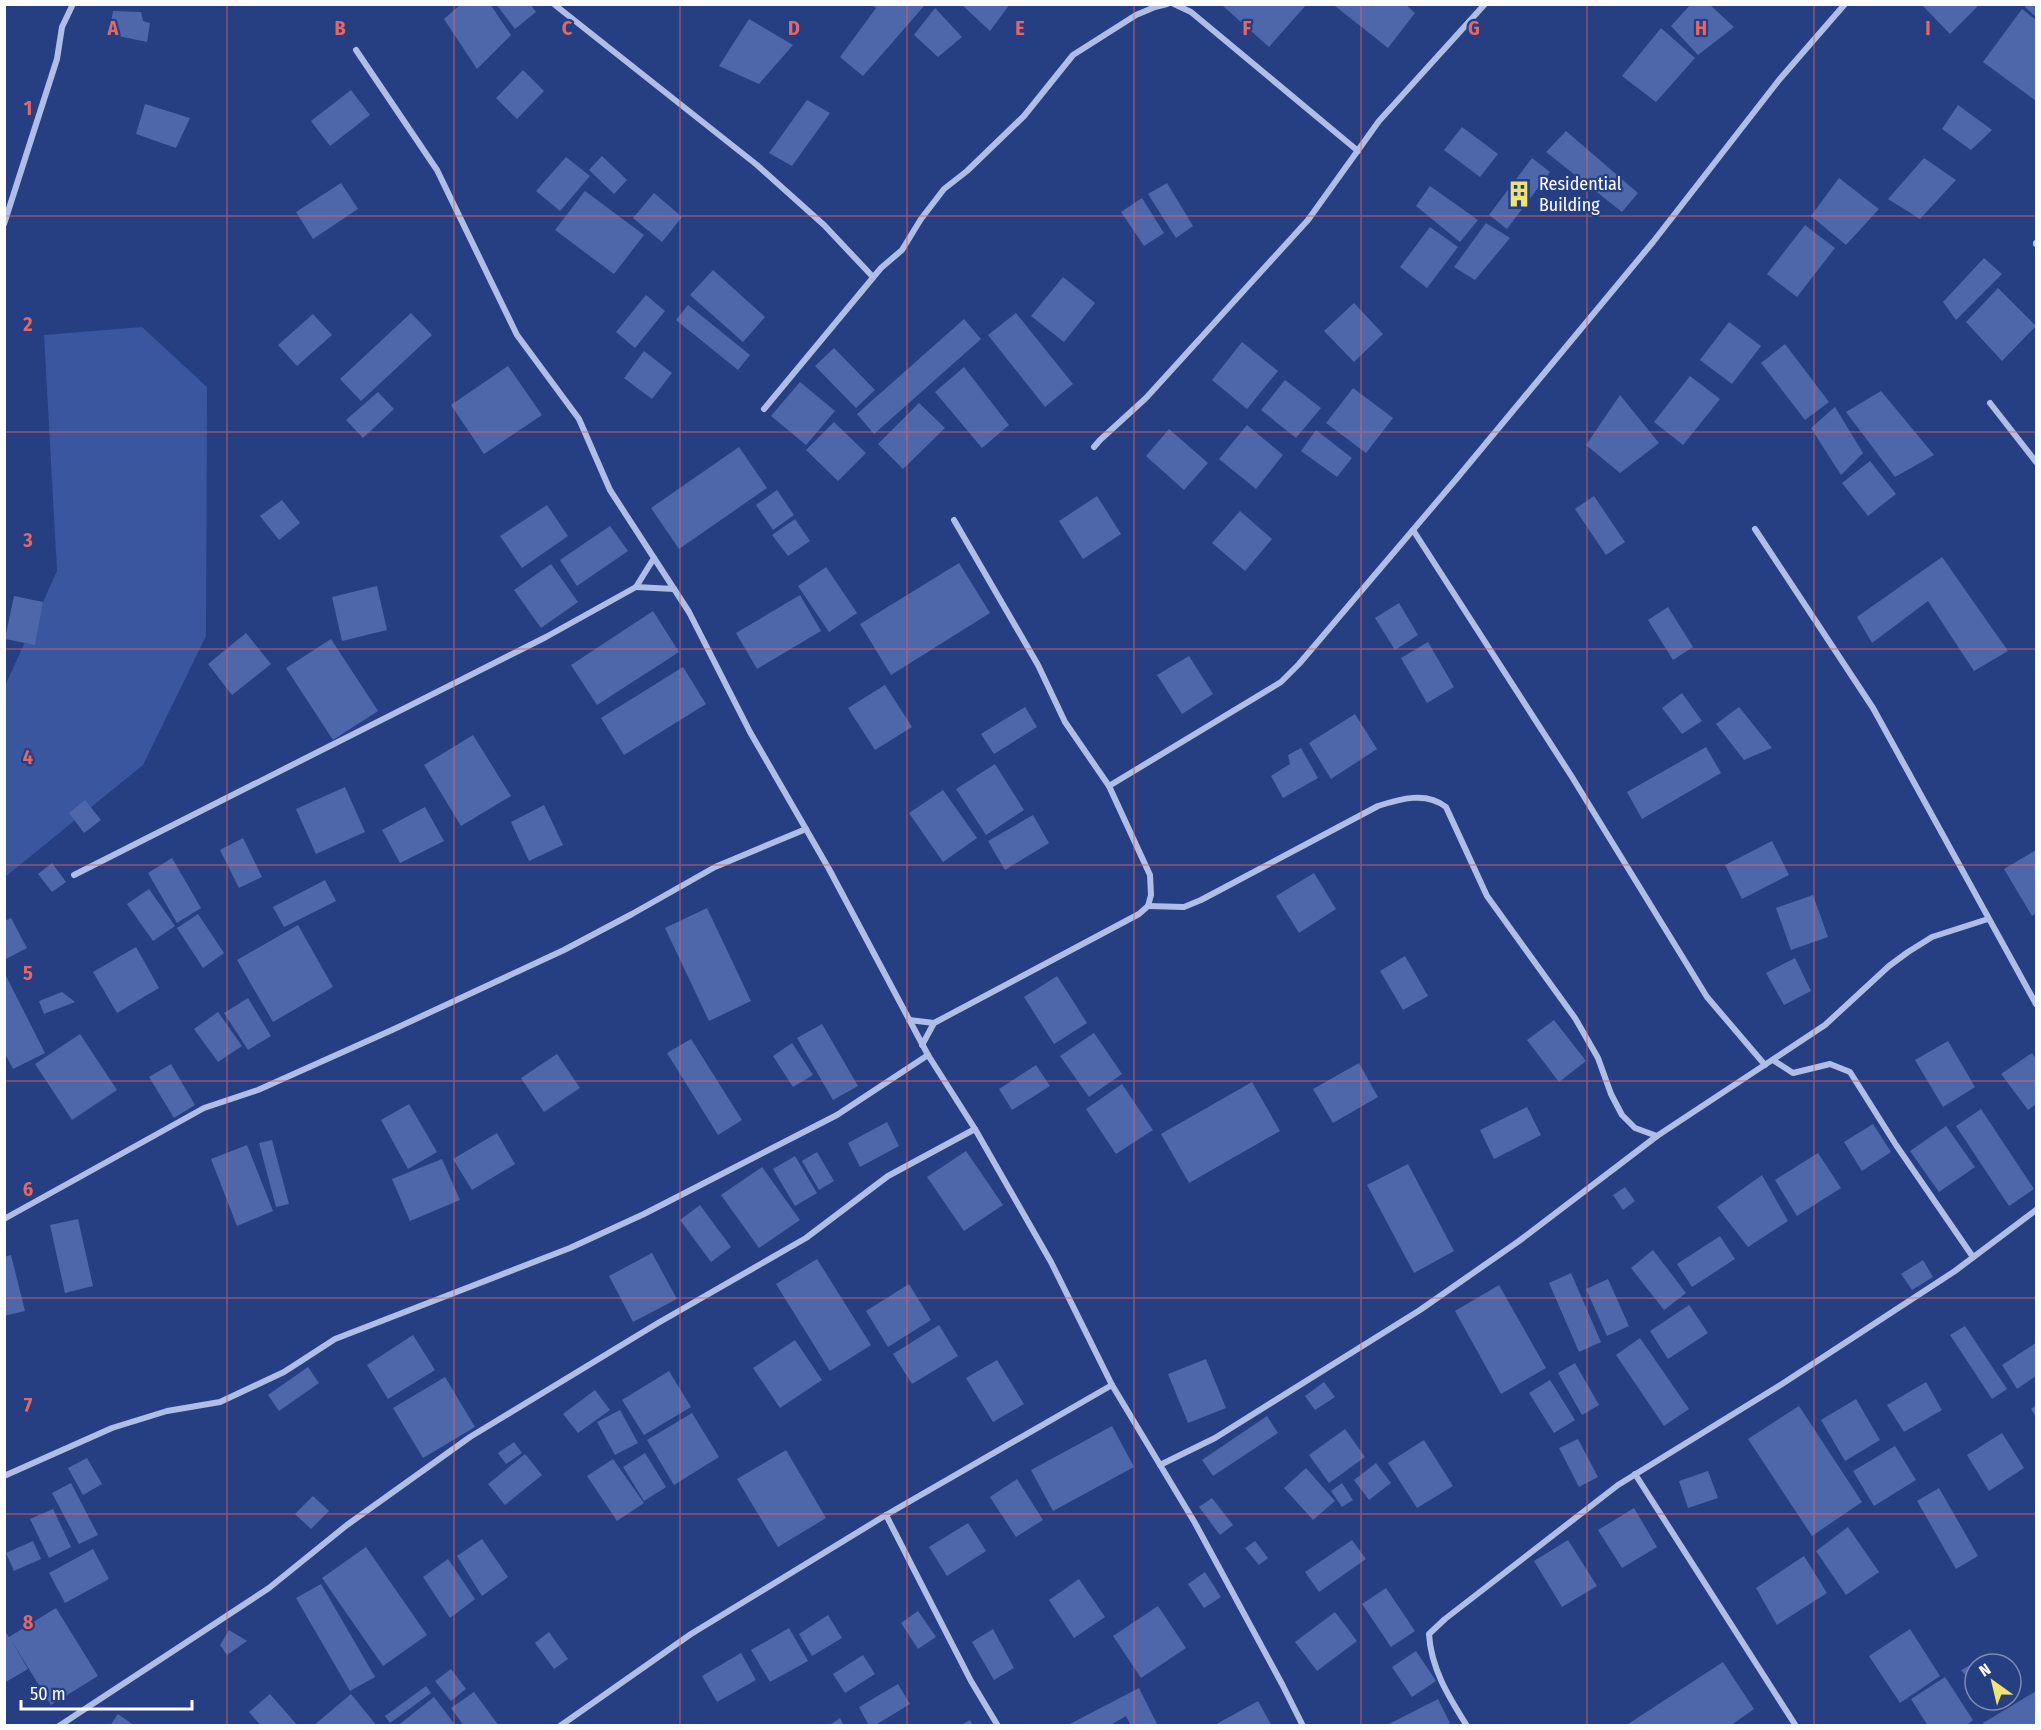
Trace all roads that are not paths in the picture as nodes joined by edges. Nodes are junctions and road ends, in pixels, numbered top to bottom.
1 (73, 4) edge
2 (1167, 4) edge
3 (1174, 4) edge
4 (1485, 4) edge
5 (1845, 4) edge
6 (555, 5) edge
7 (356, 50) dead end
8 (1358, 150) junction
9 (4, 224) edge
10 (873, 277) junction
11 (1990, 403) dead end
12 (764, 409) dead end
13 (1094, 447) dead end
14 (2037, 462) edge
15 (954, 520) dead end
16 (1755, 529) dead end
17 (1413, 530) junction
18 (654, 558) junction
19 (636, 587) junction
20 (674, 589) junction
21 (1109, 786) junction
22 (806, 829) junction
23 (74, 875) dead end
24 (1148, 906) junction
25 (1988, 919) junction
26 (2037, 1004) edge
27 (909, 1020) junction
28 (934, 1023) junction
29 (922, 1045) junction
30 (928, 1055) junction
31 (1773, 1060) junction
32 (1765, 1065) junction
33 (975, 1129) junction
34 (1657, 1136) junction
35 (2037, 1210) edge
36 (4, 1219) edge
37 (1973, 1257) junction
38 (1112, 1385) junction
39 (1160, 1465) junction
40 (1635, 1474) junction
41 (4, 1476) edge
42 (886, 1515) junction
43 (59, 1725) edge
44 (560, 1725) edge
45 (998, 1725) edge
46 (1303, 1725) edge
47 (1467, 1725) edge
48 (1796, 1725) edge

1 - 9 street
2 - 10 street
3 - 8 street
4 - 8 street
5 - 17 street
6 - 10 street
7 - 18 street
8 - 13 street
10 - 12 street
11 - 14 street
15 - 21 street
16 - 25 street
17 - 21 street
17 - 32 street
18 - 19 street
18 - 20 street
19 - 20 street
19 - 23 street
20 - 22 street
21 - 24 street
22 - 27 street
22 - 36 street
24 - 28 street
24 - 34 street
25 - 26 street
25 - 31 street
27 - 28 street
27 - 29 street
28 - 29 street
29 - 30 street
30 - 33 street
30 - 41 street
31 - 32 street
31 - 37 street
32 - 34 street
33 - 38 street
33 - 43 street
34 - 39 street
35 - 37 street
37 - 40 street
38 - 39 street
38 - 42 street
39 - 46 street
40 - 47 street
40 - 48 street
42 - 44 street
42 - 45 street

